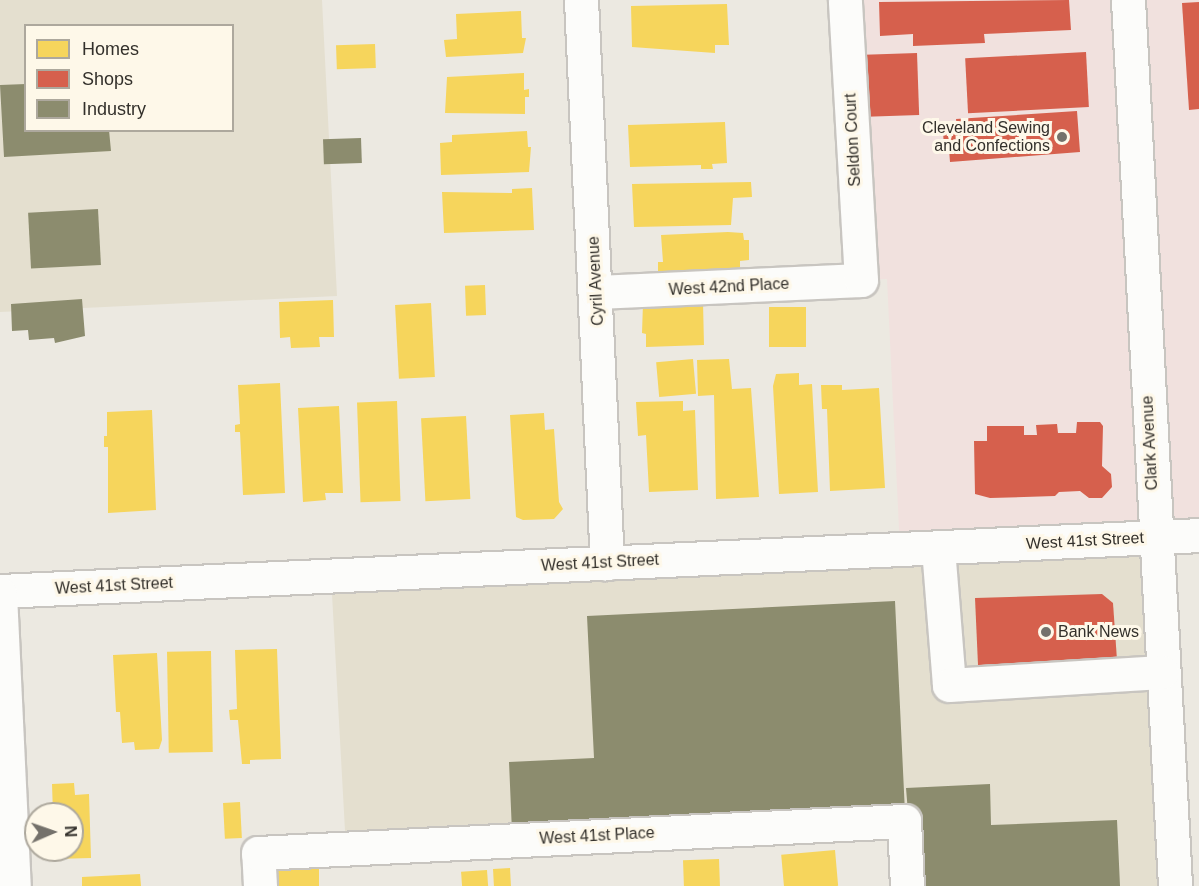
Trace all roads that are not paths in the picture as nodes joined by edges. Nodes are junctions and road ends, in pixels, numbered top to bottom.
1 (581, 0) edge
2 (844, 0) edge
3 (1128, 0) edge
4 (861, 280) joint
5 (597, 292) junction
6 (1199, 535) edge
7 (1155, 538) junction
8 (938, 548) junction
9 (607, 563) junction
10 (0, 592) edge
11 (1162, 672) junction
12 (14, 886) edge
13 (260, 886) edge
14 (907, 886) edge
15 (1175, 886) edge

1 - 5 street, Cyril Avenue
2 - 4 street, Seldon Court
3 - 7 street, Clark Avenue
4 - 5 street, West 42nd Place
5 - 9 street, Cyril Avenue
6 - 7 street, West 41st Street
7 - 8 street, West 41st Street
7 - 11 street, Clark Avenue
8 - 9 street, West 41st Street
8 - 11 street
9 - 10 street, West 41st Street
10 - 12 street
11 - 15 street, Clark Avenue
13 - 14 street, West 41st Place

